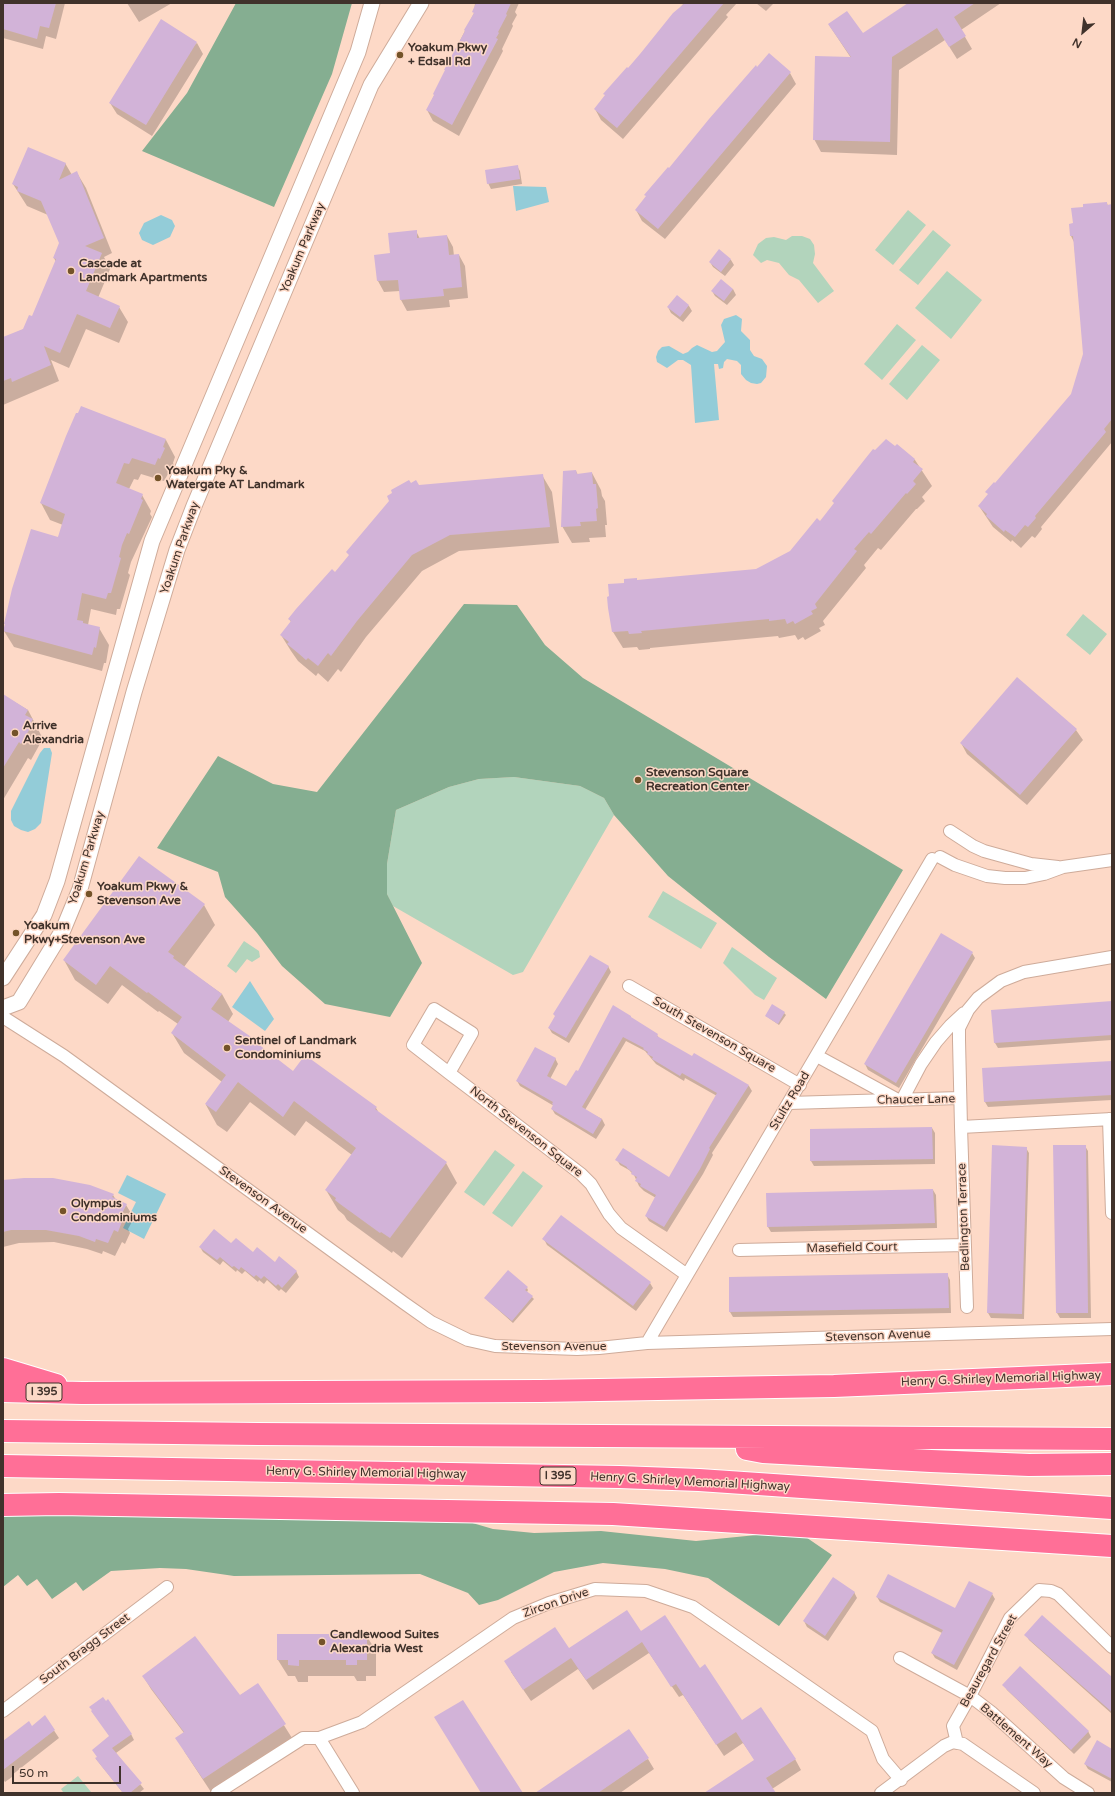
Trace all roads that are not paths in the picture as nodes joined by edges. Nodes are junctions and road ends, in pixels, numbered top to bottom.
1 (372, 3) edge
2 (422, 3) edge
3 (950, 831) dead end
4 (1112, 860) edge
5 (1063, 867) junction
6 (1112, 957) edge
7 (3, 978) edge
8 (629, 986) dead end
9 (3, 1008) edge
10 (968, 1010) junction
11 (3, 1017) edge
12 (817, 1056) junction
13 (449, 1073) junction
14 (800, 1085) junction
15 (960, 1098) junction
16 (899, 1100) junction
17 (789, 1103) junction
18 (1110, 1119) edge
19 (961, 1127) junction
20 (1112, 1213) edge
21 (965, 1245) junction
22 (739, 1250) dead end
23 (687, 1275) junction
24 (968, 1307) dead end
25 (1112, 1328) edge
26 (647, 1343) junction
27 (3, 1369) edge
28 (1112, 1374) edge
29 (3, 1391) edge
30 (82, 1393) junction
31 (3, 1431) edge
32 (691, 1437) junction
33 (1112, 1439) edge
34 (1112, 1464) edge
35 (3, 1466) edge
36 (3, 1505) edge
37 (1112, 1508) edge
38 (1112, 1546) edge
39 (166, 1587) dead end
40 (1112, 1647) edge
41 (900, 1658) dead end
42 (970, 1696) junction
43 (3, 1711) edge
44 (319, 1738) junction
45 (957, 1742) junction
46 (901, 1780) junction
47 (216, 1793) edge
48 (353, 1793) edge
49 (881, 1793) edge
50 (1034, 1793) edge
51 (1088, 1793) edge

1 - 7 street, Yoakum Parkway
2 - 9 street, Yoakum Parkway
3 - 5 street
4 - 5 street
5 - 12 street, Stultz Road
6 - 10 street
8 - 14 street, South Stevenson Square
10 - 15 street
10 - 16 street
11 - 26 street, Stevenson Avenue
12 - 14 street, Stultz Road
12 - 16 street
13 - 13 street, North Stevenson Square
13 - 23 street, North Stevenson Square
14 - 17 street, Stultz Road
15 - 16 street, Chaucer Lane
15 - 19 street, Chaucer Lane
16 - 17 street, Chaucer Lane
17 - 23 street, Stultz Road
18 - 19 street
18 - 20 street
19 - 21 street, Bedlington Terrace
21 - 22 street, Masefield Court
21 - 24 street, Bedlington Terrace
23 - 26 street, Stultz Road
25 - 26 street, Stevenson Avenue
27 - 30 highway
28 - 30 highway, Henry G. Shirley Memorial Highway / I 395
29 - 30 highway, Henry G. Shirley Memorial Highway / I 395
31 - 32 highway
32 - 33 highway
32 - 34 highway
35 - 37 highway, Henry G. Shirley Memorial Highway / I 395
36 - 38 highway
39 - 43 street, South Bragg Street
40 - 42 street, Beauregard Street
41 - 42 street, Battlement Way
42 - 45 street, Beauregard Street
42 - 51 street, Battlement Way
44 - 46 street, Zircon Drive
44 - 47 street, Zircon Drive
44 - 48 street
45 - 46 street
45 - 50 street
46 - 49 street

